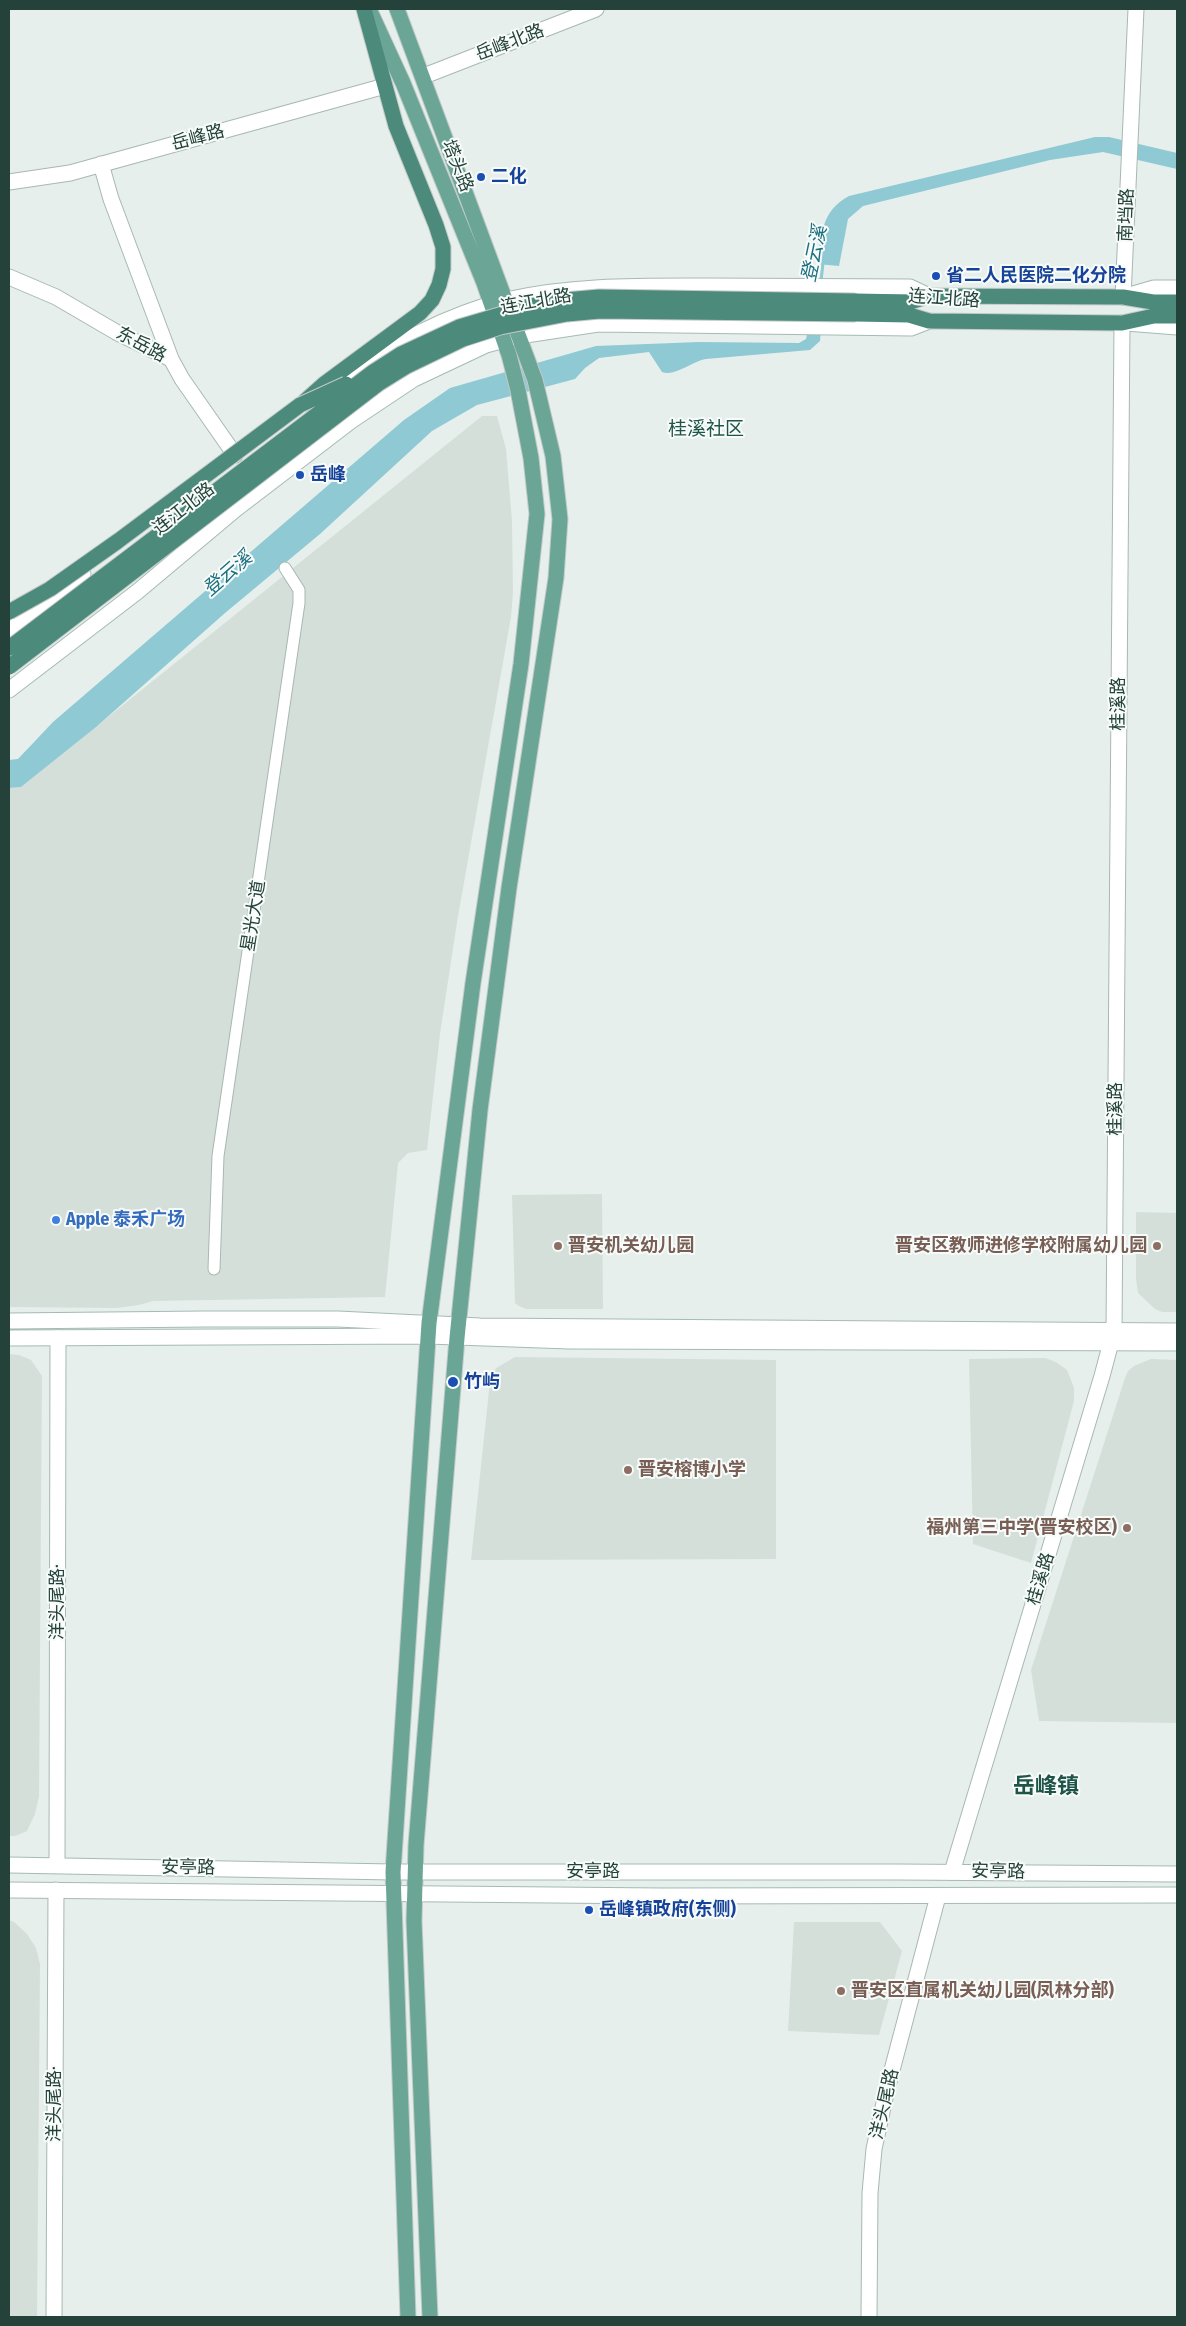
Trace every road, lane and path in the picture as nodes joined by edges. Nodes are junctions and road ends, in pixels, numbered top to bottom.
1 (364, 9) edge
2 (369, 9) edge
3 (397, 9) edge
4 (596, 9) edge
5 (1136, 9) edge
6 (424, 76) junction
7 (385, 86) junction
8 (102, 164) junction
9 (9, 182) edge
10 (9, 277) edge
11 (1177, 288) edge
12 (929, 296) junction
13 (1123, 297) junction
14 (506, 300) junction
15 (1177, 302) edge
16 (491, 305) junction
17 (855, 307) junction
18 (1177, 316) edge
19 (929, 321) junction
20 (1122, 323) junction
21 (1177, 327) edge
22 (519, 336) junction
23 (502, 340) junction
24 (171, 359) junction
25 (373, 372) junction
26 (300, 405) junction
27 (235, 456) junction
28 (285, 568) dead end
29 (9, 612) edge
30 (9, 631) edge
31 (9, 648) edge
32 (9, 668) edge
33 (9, 690) edge
34 (214, 1269) dead end
35 (9, 1322) edge
36 (428, 1330) junction
37 (458, 1331) junction
38 (1177, 1331) edge
39 (1113, 1337) junction
40 (9, 1338) edge
41 (58, 1338) junction
42 (1177, 1343) edge
43 (9, 1865) edge
44 (57, 1866) junction
45 (393, 1872) junction
46 (414, 1872) junction
47 (952, 1872) junction
48 (1177, 1874) edge
49 (9, 1890) edge
50 (56, 1890) junction
51 (393, 1893) junction
52 (414, 1893) junction
53 (1091, 1895) junction
54 (1177, 1895) edge
55 (938, 1896) junction
56 (1177, 1903) edge
57 (54, 2317) edge
58 (408, 2317) edge
59 (430, 2317) edge
60 (869, 2317) edge

1 - 7 highway
2 - 16 main road, 塔头路
3 - 6 main road, 塔头路
4 - 6 main road, 岳峰北路
5 - 13 main road, 南垱路
6 - 14 main road, 塔头路
7 - 8 main road, 岳峰路
7 - 26 highway, bridge
8 - 9 main road, 岳峰路
8 - 24 main road
10 - 24 main road, 东岳路
11 - 13 main road
12 - 13 highway, 连江北路
12 - 14 main road
12 - 17 highway, 连江北路
13 - 15 highway, 连江北路
14 - 16 main road
14 - 22 main road, 塔头路
16 - 23 main road, 塔头路
16 - 27 main road
17 - 19 highway, 连江北路
17 - 25 highway, 连江北路, bridge
17 - 32 highway, 连江北路, bridge
18 - 20 highway, 连江北路
19 - 20 highway, 连江北路
19 - 22 main road
20 - 21 main road
20 - 39 main road, 桂溪路
22 - 23 main road
22 - 37 main road, 塔头路
23 - 33 main road
23 - 36 main road, 塔头路
24 - 27 main road, 东岳路
25 - 26 highway, bridge
25 - 31 highway, 连江北路, bridge
26 - 29 highway, bridge
27 - 30 main road
28 - 34 street, 星光大道
35 - 36 main road
36 - 37 main road
36 - 41 main road
36 - 45 main road, 塔头路
37 - 39 main road
37 - 46 main road, 塔头路
38 - 39 main road
39 - 42 main road
39 - 47 main road, 桂溪路
40 - 41 main road
41 - 44 main road, 洋头尾路·
43 - 44 main road, 安亭路
44 - 45 main road, 安亭路
45 - 46 main road, 安亭路
45 - 51 main road, 塔头路
46 - 47 main road, 安亭路
46 - 52 main road, 塔头路
47 - 48 main road, 安亭路
49 - 50 main road, 安亭路
50 - 51 main road, 安亭路
50 - 57 main road, 洋头尾路·
51 - 52 main road, 安亭路
51 - 58 main road, 塔头路
52 - 55 main road, 安亭路
52 - 59 main road, 塔头路
53 - 54 main road, 安亭路
53 - 55 main road, 安亭路
53 - 56 main road
55 - 60 main road, 洋头尾路

